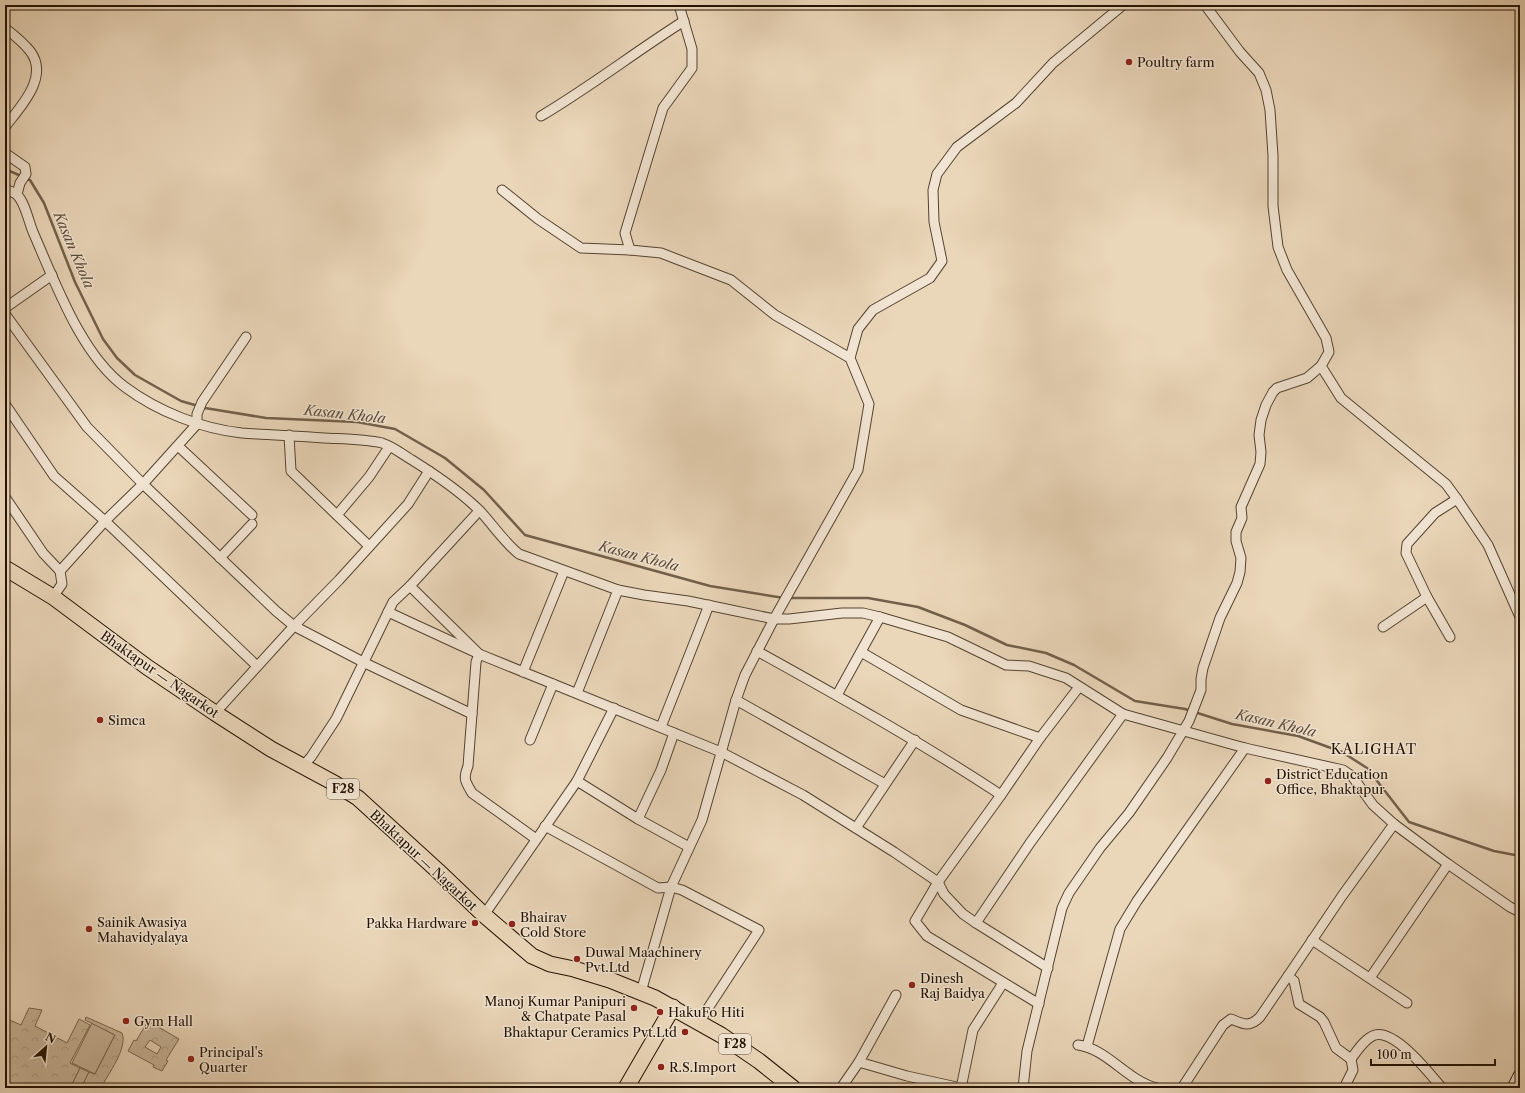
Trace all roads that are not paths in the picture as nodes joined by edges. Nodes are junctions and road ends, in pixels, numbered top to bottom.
1 (679, 5) edge
2 (1124, 5) edge
3 (1206, 5) edge
4 (684, 21) junction
5 (5, 28) edge
6 (541, 116) dead end
7 (5, 126) edge
8 (5, 153) edge
9 (5, 189) edge
10 (502, 190) dead end
11 (17, 194) junction
12 (630, 250) junction
13 (52, 275) junction
14 (5, 308) edge
15 (5, 314) edge
16 (246, 338) dead end
17 (850, 358) junction
18 (1321, 366) junction
19 (5, 404) edge
20 (197, 424) junction
21 (290, 435) junction
22 (178, 446) junction
23 (389, 447) junction
24 (429, 471) junction
25 (143, 484) junction
26 (5, 496) edge
27 (1458, 499) junction
28 (480, 511) junction
29 (337, 515) junction
30 (105, 521) junction
31 (369, 546) junction
32 (220, 558) junction
33 (5, 568) edge
34 (60, 570) junction
35 (564, 570) junction
36 (410, 586) junction
37 (618, 590) junction
38 (53, 597) junction
39 (1427, 598) junction
40 (709, 605) junction
41 (388, 612) junction
42 (880, 617) junction
43 (1520, 617) edge
44 (774, 619) junction
45 (294, 626) junction
46 (1383, 627) dead end
47 (1450, 637) dead end
48 (757, 651) junction
49 (861, 652) junction
50 (479, 654) junction
51 (365, 663) junction
52 (257, 666) junction
53 (523, 672) junction
54 (553, 684) junction
55 (1079, 687) junction
56 (577, 694) junction
57 (837, 695) junction
58 (736, 700) junction
59 (614, 708) junction
60 (215, 713) junction
61 (472, 714) junction
62 (1122, 714) junction
63 (661, 727) junction
64 (1183, 730) junction
65 (674, 733) junction
66 (1040, 738) junction
67 (530, 740) dead end
68 (915, 740) junction
69 (1246, 748) junction
70 (721, 752) junction
71 (302, 767) junction
72 (577, 781) junction
73 (885, 784) junction
74 (1001, 796) junction
75 (638, 819) junction
76 (1394, 824) junction
77 (545, 826) junction
78 (856, 828) junction
79 (536, 839) junction
80 (689, 847) junction
81 (1448, 864) junction
82 (938, 882) junction
83 (671, 887) junction
84 (1520, 912) edge
85 (484, 915) junction
86 (976, 923) junction
87 (1312, 940) junction
88 (1048, 968) junction
89 (1288, 976) junction
90 (1370, 978) junction
91 (1003, 983) junction
92 (641, 992) junction
93 (896, 995) dead end
94 (1407, 1003) dead end
95 (1039, 1004) junction
96 (673, 1007) junction
97 (699, 1022) junction
98 (1078, 1045) dead end
99 (1087, 1046) junction
100 (1351, 1060) junction
101 (859, 1062) junction
102 (1520, 1076) edge
103 (951, 1087) edge
104 (626, 1088) edge
105 (793, 1088) edge
106 (841, 1088) edge
107 (961, 1088) edge
108 (1023, 1088) edge
109 (1157, 1088) edge
110 (1182, 1088) edge
111 (1344, 1088) edge
112 (1442, 1088) edge
113 (1514, 1088) edge

1 - 4 street
2 - 17 street
3 - 18 street
4 - 6 street
4 - 12 street
5 - 7 street
8 - 11 street
9 - 11 street
10 - 12 street
11 - 13 street
12 - 17 street
13 - 14 street
13 - 20 street
15 - 25 street
16 - 20 street
17 - 44 street
18 - 27 street
18 - 64 street
19 - 30 street
20 - 21 street
20 - 22 street
21 - 23 street
21 - 29 street
22 - 25 street
22 - 32 street
23 - 24 street
23 - 29 street
24 - 28 street
24 - 31 street
25 - 30 street
25 - 32 street
26 - 34 street
27 - 39 street
27 - 43 street
28 - 35 street
28 - 36 street
29 - 31 street
30 - 34 street
30 - 52 street
31 - 45 street
32 - 45 street
33 - 38 main road, Bhaktapur — Nagarkot / F28
34 - 38 street
35 - 37 street
35 - 53 street
36 - 41 street
36 - 50 street
37 - 40 street
37 - 56 street
38 - 60 main road, Bhaktapur — Nagarkot / F28
39 - 46 street
39 - 47 street
40 - 44 street
40 - 63 street
41 - 50 street
41 - 51 street
42 - 44 street
42 - 49 street
42 - 55 street
44 - 48 street
45 - 51 street
45 - 52 street
48 - 57 street
48 - 58 street
49 - 57 street
49 - 66 street
50 - 53 street
50 - 61 street
51 - 61 street
51 - 71 street
52 - 60 street
53 - 54 street
54 - 56 street
54 - 67 street
55 - 62 street
55 - 66 street
56 - 59 street
57 - 68 street
58 - 70 street
58 - 73 street
59 - 63 street
59 - 72 street
60 - 71 main road, Bhaktapur — Nagarkot / F28
61 - 79 street
62 - 64 street
62 - 86 street
63 - 65 street
64 - 69 street
64 - 88 street
65 - 70 street
65 - 75 street
66 - 74 street
68 - 73 street
68 - 74 street
69 - 76 street
69 - 99 street
70 - 78 street
70 - 80 street
71 - 85 main road, Bhaktapur — Nagarkot / F28
72 - 75 street
72 - 77 street
73 - 78 street
74 - 82 street
75 - 80 street
76 - 81 street
76 - 87 street
77 - 79 street
77 - 83 street
78 - 82 street
79 - 85 street
80 - 83 street
81 - 84 street
81 - 90 street
82 - 86 street
82 - 91 street
83 - 92 street
83 - 97 street
85 - 92 main road, Bhaktapur — Nagarkot / F28
86 - 88 street
87 - 89 street
87 - 90 street
88 - 95 street
89 - 100 street
89 - 110 street
90 - 94 street
91 - 95 street
91 - 107 street
92 - 96 main road, Bhaktapur — Nagarkot / F28
93 - 101 street
95 - 108 street
96 - 97 main road, F28
96 - 104 main road
97 - 105 main road, F28
98 - 99 street
99 - 109 street
100 - 111 street
100 - 112 street
101 - 103 street
101 - 106 street
102 - 113 main road
103 - 107 street

